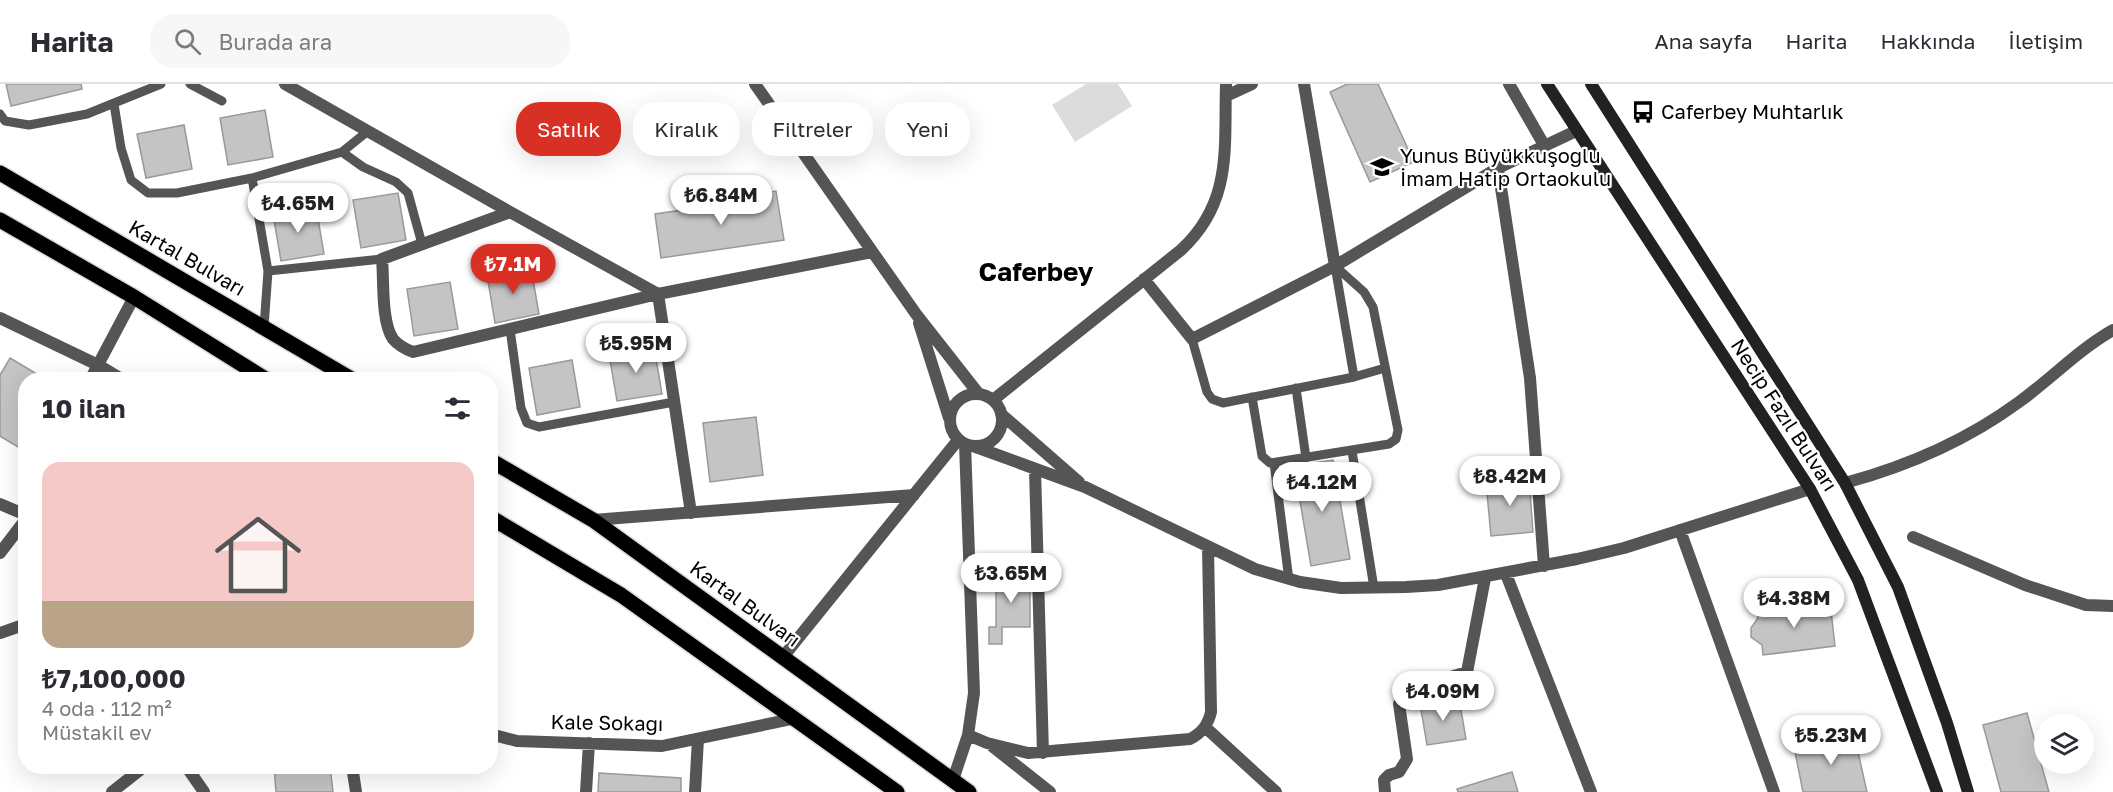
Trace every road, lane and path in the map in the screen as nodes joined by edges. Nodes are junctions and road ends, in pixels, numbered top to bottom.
1 (161, 84) edge
2 (190, 84) edge
3 (285, 84) edge
4 (755, 84) edge
5 (1252, 84) edge
6 (1304, 84) edge
7 (1509, 84) edge
8 (1547, 84) edge
9 (1591, 84) edge
10 (1226, 90) edge
11 (222, 101) dead end
12 (114, 104) junction
13 (0, 114) edge
14 (1576, 130) junction
15 (368, 131) junction
16 (1544, 144) junction
17 (342, 152) junction
18 (1498, 168) junction
19 (0, 173) edge
20 (252, 178) junction
21 (510, 212) junction
22 (0, 220) edge
23 (422, 244) junction
24 (872, 252) junction
25 (382, 259) junction
26 (1335, 267) junction
27 (268, 271) junction
28 (1144, 279) junction
29 (658, 294) junction
30 (134, 297) junction
31 (915, 314) junction
32 (0, 318) edge
33 (264, 327) junction
34 (510, 329) junction
35 (2113, 330) edge
36 (1192, 339) junction
37 (98, 365) junction
38 (1385, 368) junction
39 (94, 372) edge
40 (110, 372) edge
41 (254, 372) edge
42 (340, 372) edge
43 (1354, 377) junction
44 (1296, 388) junction
45 (978, 393) junction
46 (1252, 397) junction
47 (993, 400) junction
48 (674, 402) junction
49 (1001, 414) junction
50 (949, 418) junction
51 (966, 443) junction
52 (1352, 451) junction
53 (1306, 458) junction
54 (1274, 464) junction
55 (498, 465) edge
56 (1035, 469) junction
57 (1845, 483) junction
58 (1085, 487) junction
59 (1810, 489) junction
60 (914, 495) junction
61 (0, 504) edge
62 (18, 513) edge
63 (691, 513) junction
64 (593, 520) junction
65 (498, 522) edge
66 (18, 528) edge
67 (1680, 530) junction
68 (1914, 537) dead end
69 (1208, 547) junction
70 (0, 553) edge
71 (1544, 566) junction
72 (1506, 574) junction
73 (1485, 578) junction
74 (1289, 580) junction
75 (1374, 588) junction
76 (2113, 606) edge
77 (18, 627) edge
78 (0, 633) edge
79 (783, 657) junction
80 (792, 719) junction
81 (1205, 727) junction
82 (968, 735) junction
83 (498, 736) edge
84 (698, 739) junction
85 (987, 743) junction
86 (589, 744) junction
87 (1043, 753) junction
88 (135, 774) edge
89 (192, 774) edge
90 (353, 774) edge
91 (952, 780) junction
92 (112, 792) edge
93 (204, 792) edge
94 (356, 792) edge
95 (586, 792) edge
96 (695, 792) edge
97 (897, 792) edge
98 (969, 792) edge
99 (1050, 792) edge
100 (1276, 792) edge
101 (1385, 792) edge
102 (1591, 792) edge
103 (1774, 792) edge
104 (1937, 792) edge
105 (1968, 792) edge

1 - 12 lane
2 - 11 lane
3 - 15 street
4 - 24 street
5 - 10 street
6 - 26 street
7 - 16 street
8 - 14 street, Necip Fazıl Bulvarı
9 - 57 street, Necip Fazıl Bulvarı
10 - 28 street
12 - 13 lane
12 - 20 lane
14 - 16 street
14 - 59 street, Necip Fazıl Bulvarı
15 - 17 lane
15 - 21 street
16 - 18 street
17 - 20 lane
17 - 23 lane
18 - 26 street
18 - 71 street
19 - 33 main road, Kartal Bulvarı
20 - 27 lane
21 - 23 street
21 - 29 street
22 - 30 main road
23 - 25 street
24 - 29 street
24 - 31 street
25 - 27 lane
25 - 34 street
26 - 36 street
26 - 38 lane
26 - 43 lane
27 - 33 lane
28 - 36 street
28 - 47 street
29 - 34 street
29 - 48 street
30 - 37 street
30 - 41 main road
31 - 45 street
31 - 50 street
32 - 37 street
33 - 42 main road, Kartal Bulvarı
34 - 48 lane
35 - 57 street
36 - 46 lane
37 - 39 street
37 - 40 street
38 - 43 lane
38 - 52 lane
43 - 44 lane
44 - 46 lane
44 - 53 lane
45 - 47 street
45 - 50 street
46 - 54 lane
47 - 49 street
48 - 63 street
49 - 51 street
49 - 58 street
50 - 51 street
51 - 56 street
51 - 60 street
51 - 82 street
52 - 53 lane
52 - 75 lane
53 - 54 lane
54 - 74 lane
55 - 64 main road, Kartal Bulvarı
56 - 58 street
56 - 87 street
57 - 105 street, Necip Fazıl Bulvarı
58 - 69 street
59 - 67 street
59 - 104 street, Necip Fazıl Bulvarı
60 - 63 street
60 - 79 street
61 - 62 street
63 - 64 street
64 - 79 main road, Kartal Bulvarı
65 - 80 main road
66 - 70 street
67 - 71 street
67 - 103 street
68 - 76 street
69 - 74 street
69 - 81 street
71 - 72 street
72 - 73 street
72 - 102 street
73 - 75 street
73 - 101 street
74 - 75 street
77 - 78 street
79 - 91 main road, Kartal Bulvarı
80 - 84 street, Kale Sokağı
80 - 97 main road
81 - 87 street
81 - 100 street
82 - 85 street
82 - 91 street
83 - 86 street, Kale Sokağı
84 - 86 street, Kale Sokağı
84 - 96 street
85 - 87 street
85 - 99 street
86 - 95 street
88 - 92 street
89 - 93 street
90 - 94 street
91 - 98 main road, Kartal Bulvarı

